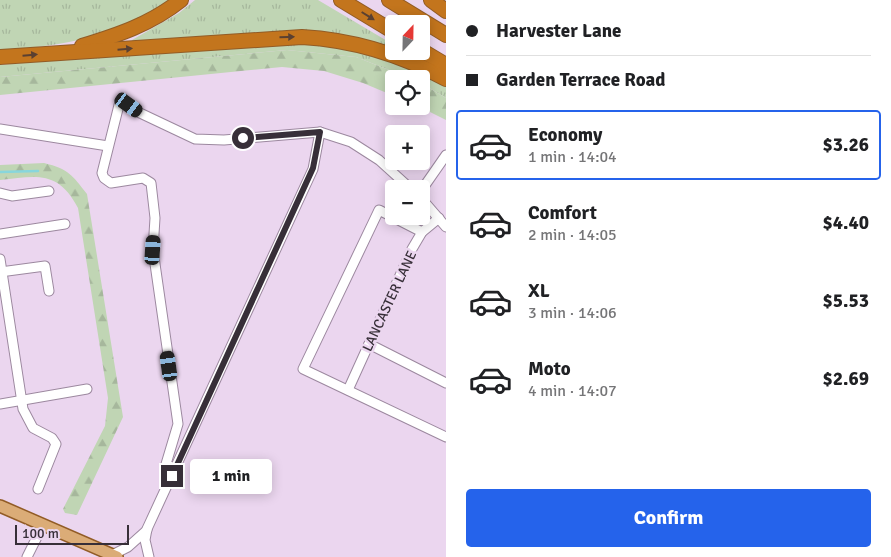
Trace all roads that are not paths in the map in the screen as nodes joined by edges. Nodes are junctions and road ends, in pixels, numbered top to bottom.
1 (181, 0) edge
2 (341, 0) edge
3 (389, 0) edge
4 (431, 0) edge
5 (446, 11) edge
6 (385, 27) edge
7 (446, 35) edge
8 (59, 52) junction
9 (430, 55) edge
10 (0, 57) edge
11 (446, 65) edge
12 (446, 79) edge
13 (0, 129) edge
14 (320, 132) junction
15 (108, 146) junction
16 (446, 155) edge
17 (401, 180) edge
18 (429, 180) edge
19 (49, 191) dead end
20 (0, 193) edge
21 (430, 208) edge
22 (439, 218) junction
23 (65, 224) dead end
24 (446, 226) edge
25 (422, 232) junction
26 (0, 234) edge
27 (0, 259) edge
28 (1, 272) edge
29 (49, 291) dead end
30 (368, 344) junction
31 (446, 382) edge
32 (87, 389) dead end
33 (348, 390) junction
34 (22, 400) junction
35 (0, 404) edge
36 (446, 437) edge
37 (175, 469) junction
38 (38, 489) dead end
39 (0, 506) edge
40 (43, 525) junction
41 (147, 529) junction
42 (115, 556) edge
43 (27, 557) edge
44 (150, 557) edge

1 - 8 highway
2 -> 6 highway
3 - 7 highway
4 - 5 highway
10 -> 8 highway
8 -> 12 highway
9 - 11 highway
13 - 15 street
14 - 15 street
14 - 17 street
14 - 37 street
15 - 37 street
16 - 18 street
19 - 20 street
21 - 22 street
22 - 24 street
22 - 25 street, LANCASTER LANE
23 - 26 street
25 - 30 street, LANCASTER LANE
25 - 33 street
27 - 28 street
28 - 29 street
28 - 34 street
30 - 31 street
30 - 33 street, LANCASTER LANE
32 - 34 street
33 - 36 street
34 - 35 street
34 - 38 street
37 - 41 street
39 - 40 main road
40 - 42 main road
40 - 43 street
41 - 42 street
41 - 44 street

